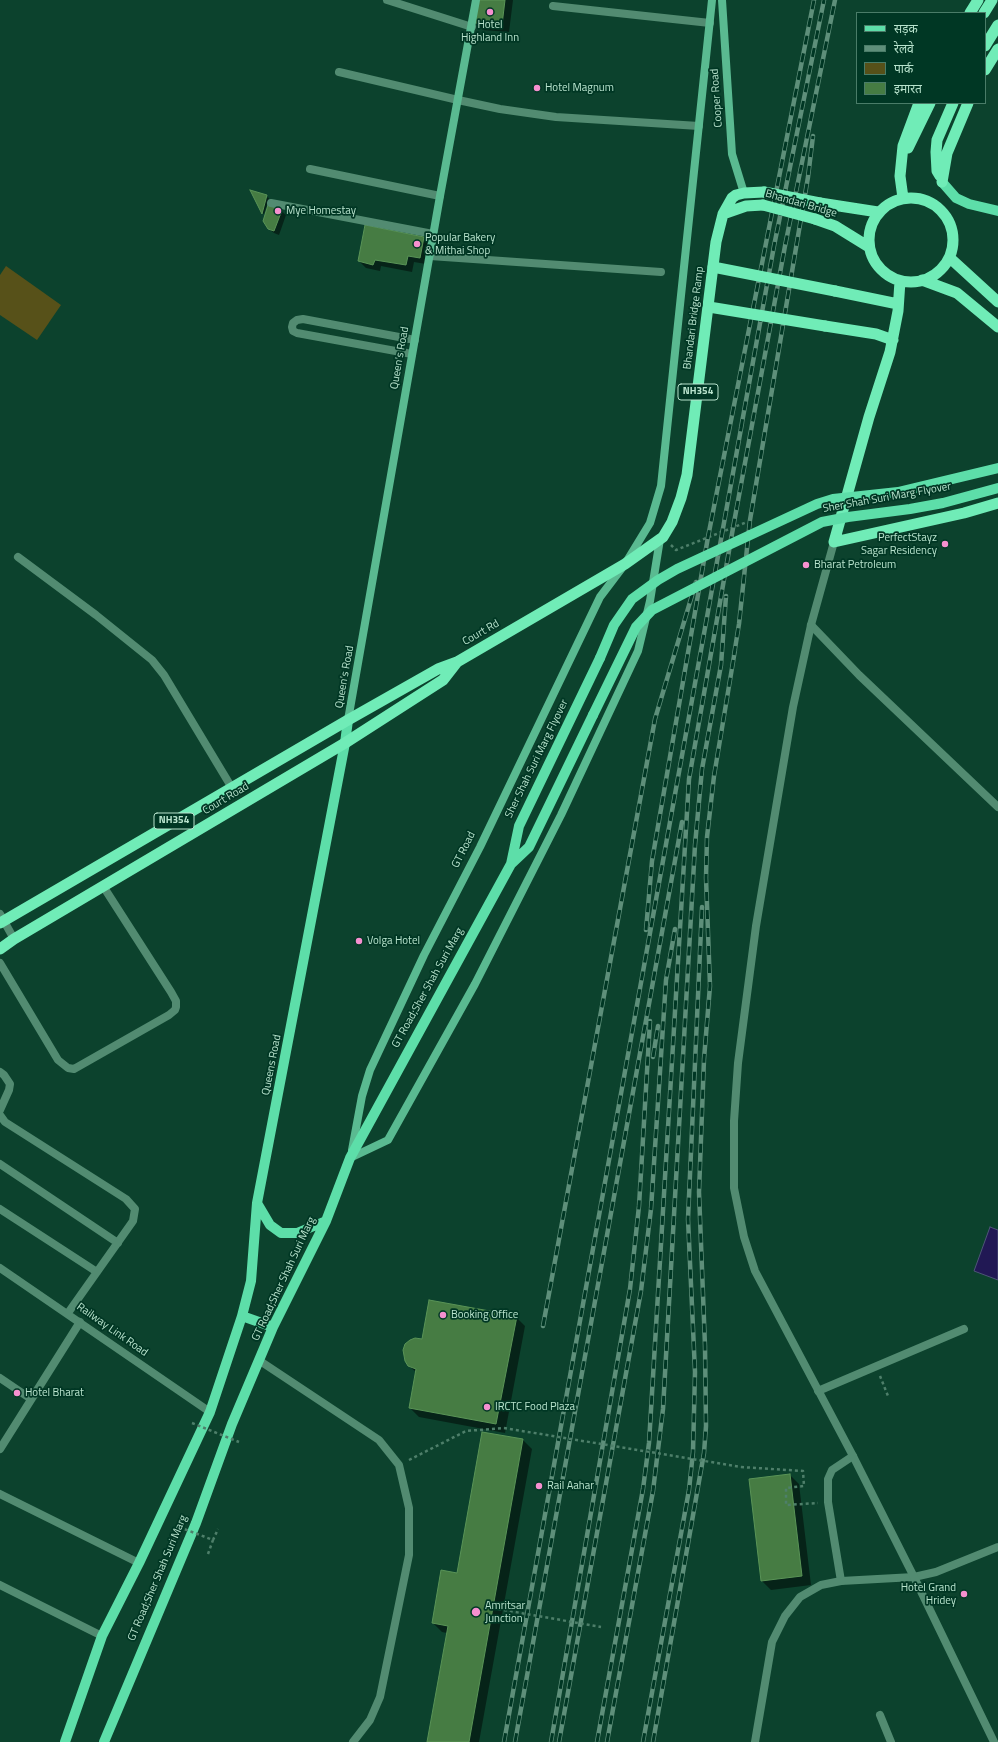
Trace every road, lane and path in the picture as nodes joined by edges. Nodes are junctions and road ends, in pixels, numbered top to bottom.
1 (387, 0) edge
2 (476, 0) edge
3 (712, 0) edge
4 (722, 0) edge
5 (978, 0) edge
6 (992, 0) edge
7 (553, 6) dead end
8 (971, 12) edge
9 (985, 12) edge
10 (710, 23) junction
11 (998, 25) edge
12 (472, 27) junction
13 (986, 44) edge
14 (998, 49) edge
15 (986, 68) edge
16 (339, 72) dead end
17 (458, 100) junction
18 (919, 104) edge
19 (930, 104) edge
20 (953, 104) edge
21 (968, 104) edge
22 (699, 126) junction
23 (901, 161) junction
24 (310, 169) dead end
25 (942, 182) junction
26 (744, 193) junction
27 (440, 196) junction
28 (903, 198) junction
29 (271, 203) dead end
30 (998, 211) edge
31 (878, 212) junction
32 (723, 214) junction
33 (433, 234) junction
34 (869, 247) junction
35 (430, 256) junction
36 (950, 258) junction
37 (713, 267) junction
38 (661, 272) dead end
39 (922, 280) junction
40 (900, 281) junction
41 (998, 302) edge
42 (898, 304) junction
43 (709, 307) junction
44 (998, 327) edge
45 (415, 340) junction
46 (893, 340) junction
47 (412, 354) junction
48 (998, 468) edge
49 (998, 488) edge
50 (998, 503) edge
51 (662, 538) junction
52 (834, 542) junction
53 (18, 557) dead end
54 (625, 564) junction
55 (811, 625) junction
56 (457, 662) junction
57 (348, 720) junction
58 (346, 743) junction
59 (232, 788) junction
60 (998, 807) edge
61 (511, 864) junction
62 (103, 886) junction
63 (2, 919) edge
64 (14, 939) junction
65 (0, 948) edge
66 (0, 963) edge
67 (0, 1072) edge
68 (0, 1110) edge
69 (0, 1115) edge
70 (350, 1158) junction
71 (0, 1164) edge
72 (258, 1203) junction
73 (0, 1209) edge
74 (326, 1221) junction
75 (118, 1243) junction
76 (0, 1268) edge
77 (97, 1272) junction
78 (68, 1313) junction
79 (242, 1316) junction
80 (80, 1322) junction
81 (273, 1327) junction
82 (964, 1330) dead end
83 (260, 1361) junction
84 (876, 1367) junction
85 (0, 1378) edge
86 (818, 1391) junction
87 (888, 1396) dead end
88 (31, 1399) junction
89 (210, 1412) junction
90 (192, 1423) dead end
91 (3, 1436) edge
92 (239, 1442) dead end
93 (0, 1449) edge
94 (853, 1456) junction
95 (399, 1465) junction
96 (0, 1494) edge
97 (828, 1502) junction
98 (183, 1516) dead end
99 (179, 1527) junction
100 (218, 1529) dead end
101 (174, 1539) dead end
102 (213, 1540) junction
103 (998, 1547) edge
104 (208, 1554) dead end
105 (139, 1563) junction
106 (914, 1577) junction
107 (841, 1581) junction
108 (0, 1585) edge
109 (498, 1609) dead end
110 (602, 1627) dead end
111 (102, 1636) junction
112 (880, 1715) dead end
113 (65, 1742) edge
114 (104, 1742) edge
115 (353, 1742) edge
116 (755, 1742) edge
117 (891, 1742) edge
118 (994, 1742) edge

1 - 12 street
2 - 12 main road, Queen's Road
3 - 10 main road, GT Road
4 - 26 main road, Cooper Road
5 - 8 highway
6 - 9 highway
7 - 10 street
10 - 22 main road, GT Road
11 - 13 highway
12 - 17 main road, Queen's Road
14 - 15 highway
16 - 17 street
17 - 22 street
17 - 27 main road, Queen's Road
18 - 23 highway
19 - 23 highway
20 - 25 highway
21 - 25 highway
22 - 54 main road, GT Road
23 - 28 highway
24 - 27 street
25 - 30 main road
26 - 31 highway, Bhandari Bridge, bridge
26 - 32 highway, NH354
27 - 33 main road, Queen's Road
28 - 31 highway
28 - 36 highway
29 - 33 street
31 - 34 highway
32 - 34 highway, Bhandari Bridge, bridge
32 - 37 highway, Bhandari Bridge Ramp / NH354
33 - 35 main road, Queen's Road
34 - 40 highway
35 - 38 street
35 - 45 main road, Queen's Road
36 - 39 highway
36 - 41 highway
37 - 42 highway, bridge
37 - 43 highway, Bhandari Bridge Ramp / NH354
39 - 40 highway
39 - 44 highway
40 - 42 highway
42 - 46 highway
43 - 46 highway, bridge
43 - 51 highway, Bhandari Bridge Ramp / NH354
45 - 47 main road, Queen's Road
45 - 47 street
46 - 52 highway
47 - 57 main road, Queen's Road
48 - 61 main road, Sher Shah Suri Marg Flyover, bridge
49 - 61 main road, Sher Shah Suri Marg Flyover, bridge
50 - 52 highway
51 - 54 highway, Bhandari Bridge Ramp / NH354
51 - 70 main road
52 - 55 street
53 - 59 street
54 - 56 highway, Court Rd / NH354
54 - 70 main road, GT Road
55 - 60 street
55 - 86 street
56 - 57 highway, Court Rd / NH354
56 - 58 highway, Court Road / NH354
57 - 58 main road, Queens Road
57 - 59 highway, Court Road / NH354
58 - 62 highway, Court Road / NH354
58 - 72 main road, Queens Road
59 - 63 highway, Court Road / NH354
61 - 70 main road, GT Road;Sher Shah Suri Marg
62 - 64 highway, Court Road / NH354
62 - 66 street
63 - 64 street
64 - 65 highway, Court Road / NH354
67 - 68 street
69 - 75 street
70 - 74 main road, GT Road;Sher Shah Suri Marg
71 - 75 street
72 - 74 main road
72 - 79 main road, Queens Road
73 - 77 street
74 - 81 main road, GT Road;Sher Shah Suri Marg
75 - 77 street
76 - 78 street, Railway Link Road
77 - 78 street
78 - 80 street, Railway Link Road
79 - 81 main road
79 - 89 main road, Queens Road
80 - 88 street
80 - 89 street, Railway Link Road
81 - 83 main road, GT Road;Sher Shah Suri Marg
82 - 84 street
83 - 95 street
83 - 114 main road, GT Road;Sher Shah Suri Marg
84 - 86 street
84 - 87 path
85 - 88 street
86 - 94 street
88 - 91 street
89 - 105 main road, GT Road;Sher Shah Suri Marg
90 - 92 path, bridge
91 - 93 street
94 - 97 street
94 - 106 street
95 - 97 path, bridge
95 - 115 street
96 - 105 street
97 - 107 street
98 - 99 path, bridge
99 - 101 path
99 - 102 path, bridge
100 - 102 path, bridge
102 - 104 path
103 - 106 street
105 - 111 main road, GT Road;Sher Shah Suri Marg
106 - 107 street
106 - 118 street
107 - 116 street
108 - 111 street
109 - 110 path, bridge
111 - 113 main road, GT Road;Sher Shah Suri Marg
112 - 117 street

